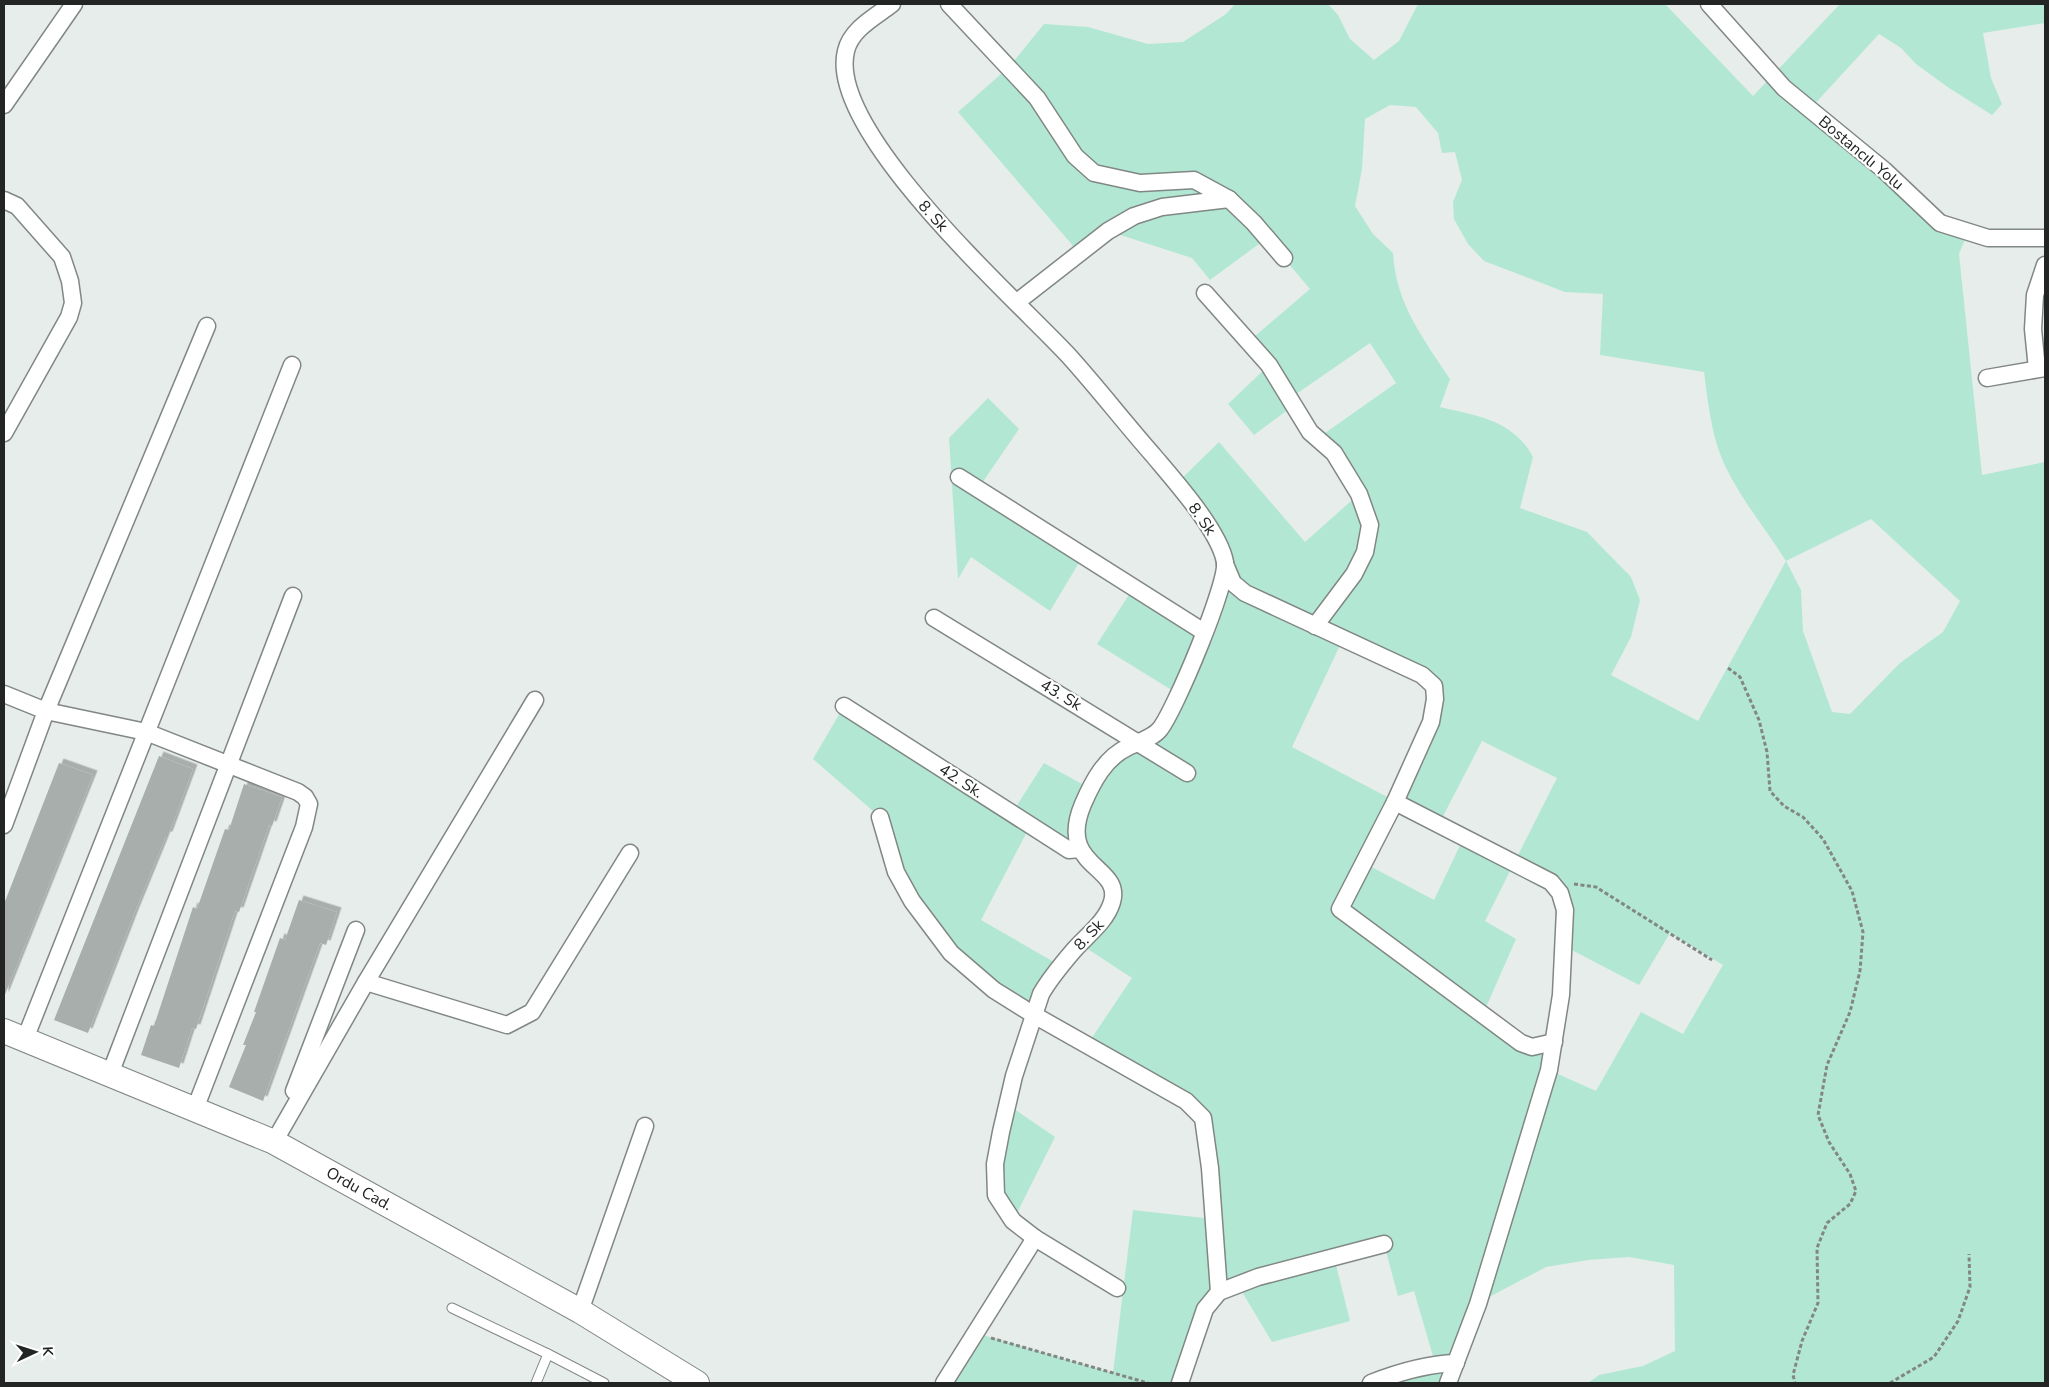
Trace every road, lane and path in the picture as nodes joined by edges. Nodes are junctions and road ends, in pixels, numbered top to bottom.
1 (74, 4) edge
2 (892, 4) edge
3 (949, 4) edge
4 (1709, 4) edge
5 (4, 105) edge
6 (1229, 199) junction
7 (4, 200) edge
8 (2045, 238) edge
9 (1284, 258) dead end
10 (2045, 265) edge
11 (1205, 293) dead end
12 (1017, 302) junction
13 (207, 326) dead end
14 (292, 365) dead end
15 (2041, 368) edge
16 (1986, 378) dead end
17 (4, 433) edge
18 (958, 477) dead end
19 (1225, 564) junction
20 (293, 596) dead end
21 (934, 618) dead end
22 (1315, 626) junction
23 (1204, 632) junction
24 (1728, 668) dead end
25 (4, 694) edge
26 (535, 700) dead end
27 (844, 706) dead end
28 (46, 711) junction
29 (146, 732) junction
30 (1138, 742) junction
31 (229, 764) junction
32 (1187, 773) dead end
33 (1395, 802) junction
34 (880, 817) dead end
35 (4, 825) edge
36 (1080, 849) junction
37 (630, 853) dead end
38 (1551, 882) junction
39 (356, 930) dead end
40 (1712, 960) dead end
41 (366, 982) junction
42 (1034, 1015) junction
43 (14, 1035) edge
44 (1554, 1042) junction
45 (110, 1074) junction
46 (194, 1109) junction
47 (645, 1126) dead end
48 (274, 1142) junction
49 (1035, 1238) junction
50 (1384, 1244) dead end
51 (1969, 1254) dead end
52 (1117, 1288) dead end
53 (1219, 1292) junction
54 (452, 1308) dead end
55 (580, 1311) junction
56 (976, 1333) junction
57 (548, 1354) junction
58 (1456, 1363) junction
59 (693, 1382) edge
60 (536, 1383) edge
61 (604, 1383) edge
62 (944, 1383) edge
63 (1148, 1383) edge
64 (1180, 1383) edge
65 (1370, 1383) edge
66 (1448, 1383) edge
67 (1795, 1383) edge
68 (1890, 1383) edge

1 - 5 street
2 - 12 street, 8. Sk
3 - 6 street
4 - 8 street, Bostancılı Yolu
6 - 9 street
6 - 12 street
7 - 17 street
10 - 15 street
11 - 22 street
12 - 19 street, 8. Sk
13 - 28 street
14 - 29 street
15 - 16 street
18 - 23 street
19 - 22 street
19 - 23 street, 8. Sk
20 - 31 street
21 - 30 street, 43. Sk
22 - 33 street
23 - 30 street, 8. Sk
24 - 67 path
25 - 28 street
26 - 41 street
27 - 36 street, 42. Sk.
28 - 29 street
28 - 35 street
29 - 31 street
29 - 43 street
30 - 32 street, 43. Sk
30 - 36 street, 8. Sk
31 - 45 street
31 - 46 street
33 - 38 street
33 - 44 street
34 - 42 street
36 - 42 street, 8. Sk
37 - 41 street
38 - 40 path
38 - 44 street
39 - 48 street
41 - 48 street
42 - 49 street, 8. Sk
42 - 53 street
43 - 45 main road, Ordu Cad.
44 - 58 street
45 - 46 main road, Ordu Cad.
46 - 48 main road, Ordu Cad.
47 - 55 street
48 - 55 main road, Ordu Cad.
49 - 52 street, 8. Sk
49 - 56 street
50 - 53 street
51 - 68 path
53 - 64 street
54 - 57 lane
55 - 59 main road, Ordu Cad.
56 - 62 street
56 - 63 path
57 - 60 lane
57 - 61 lane
58 - 65 street
58 - 66 street

